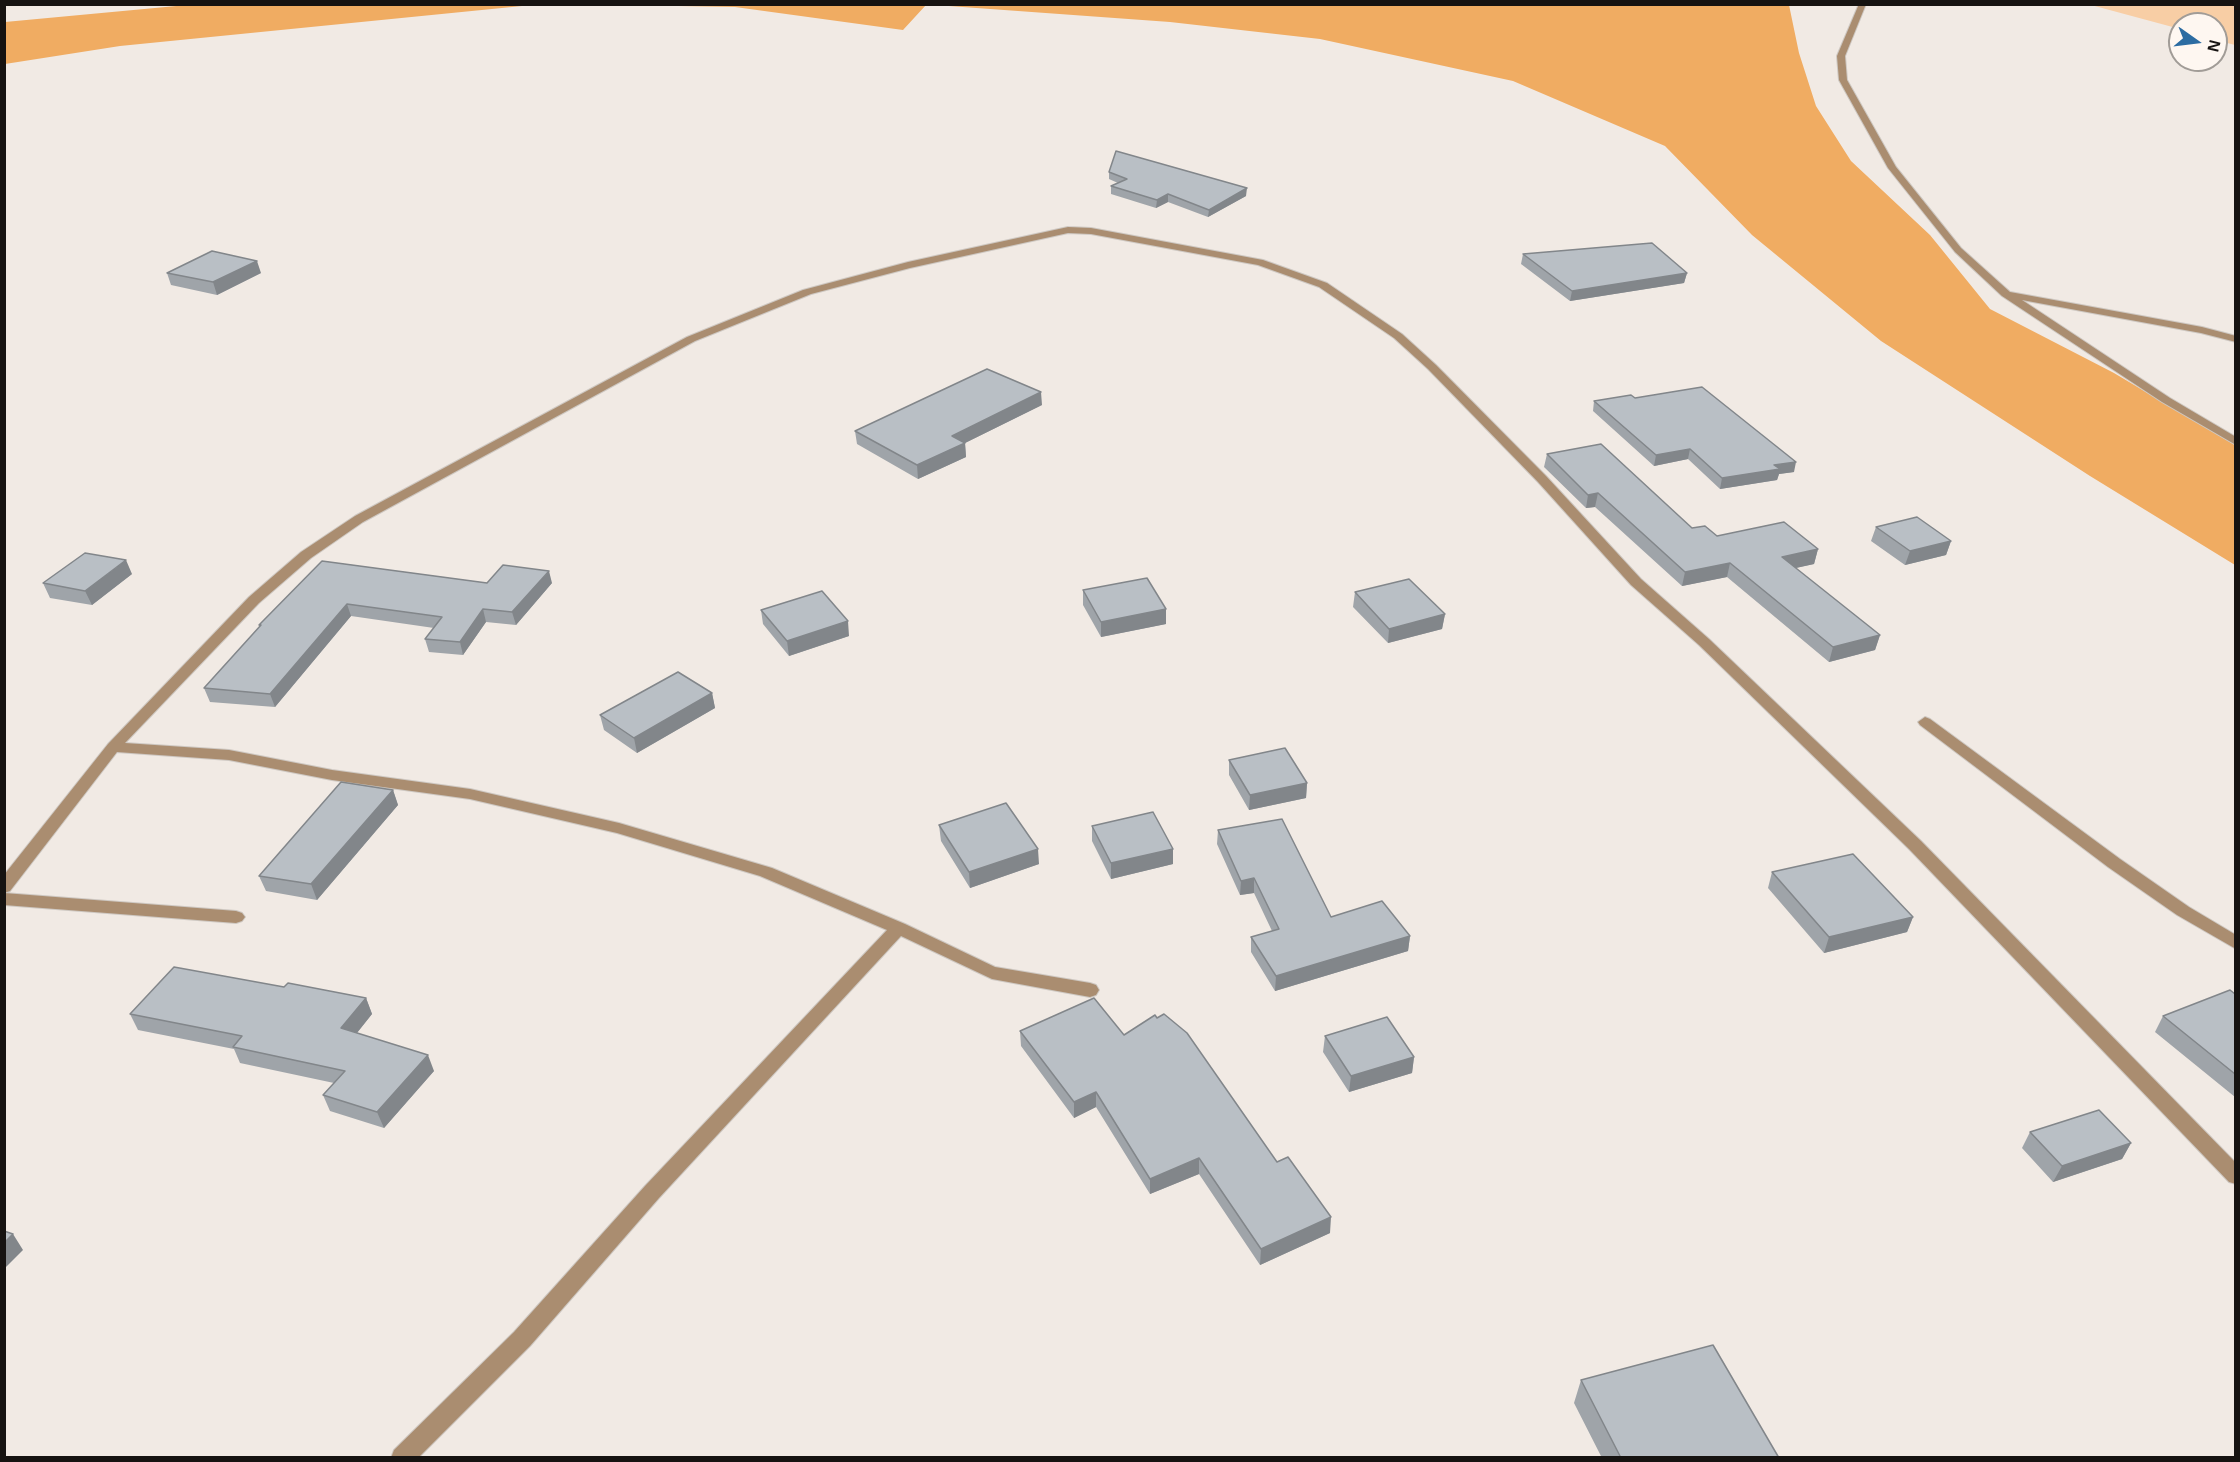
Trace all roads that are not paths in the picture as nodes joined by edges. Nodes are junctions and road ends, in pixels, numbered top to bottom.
1 (1863, 4) edge
2 (2006, 294) junction
3 (2235, 339) edge
4 (2235, 442) edge
5 (1925, 722) dead end
6 (113, 747) junction
7 (4, 887) edge
8 (4, 899) edge
9 (236, 917) dead end
10 (899, 928) junction
11 (2235, 943) edge
12 (1090, 990) dead end
13 (2235, 1176) edge
14 (402, 1458) edge

1 - 2 street
2 - 3 street
2 - 4 street
5 - 11 street
6 - 7 street
6 - 10 street
6 - 13 street
8 - 9 street
10 - 12 street
10 - 14 street

